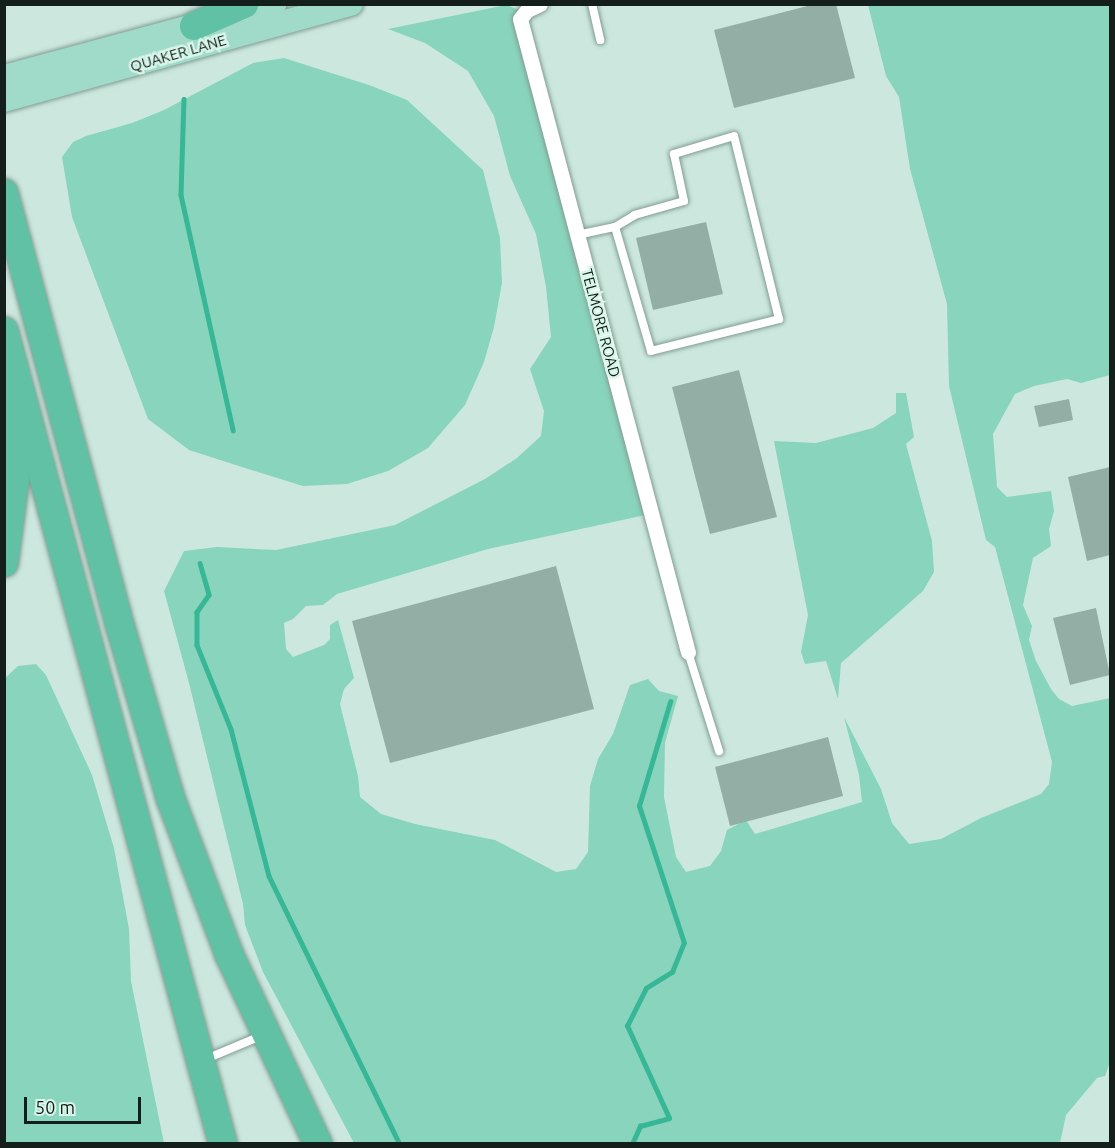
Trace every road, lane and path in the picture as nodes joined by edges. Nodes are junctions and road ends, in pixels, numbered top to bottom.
1 (244, 4) edge
2 (274, 4) edge
3 (351, 4) edge
4 (540, 4) edge
5 (592, 4) edge
6 (194, 26) junction
7 (600, 40) dead end
8 (4, 77) edge
9 (4, 100) edge
10 (4, 193) edge
11 (615, 227) junction
12 (577, 235) junction
13 (4, 331) edge
14 (4, 384) edge
15 (4, 563) edge
16 (688, 652) joint
17 (719, 751) dead end
18 (265, 1034) junction
19 (200, 1061) junction
20 (223, 1143) edge
21 (318, 1143) edge

1 - 6 highway
2 - 6 main road, QUAKER LANE
3 - 9 main road, QUAKER LANE
4 - 12 street, TELMORE ROAD
5 - 7 lane
6 - 8 main road, QUAKER LANE
10 - 18 highway
11 - 11 lane
11 - 12 lane
12 - 16 street, TELMORE ROAD
13 - 19 highway
14 - 15 highway
16 - 17 lane
18 - 19 lane
18 - 21 highway
19 - 20 highway

